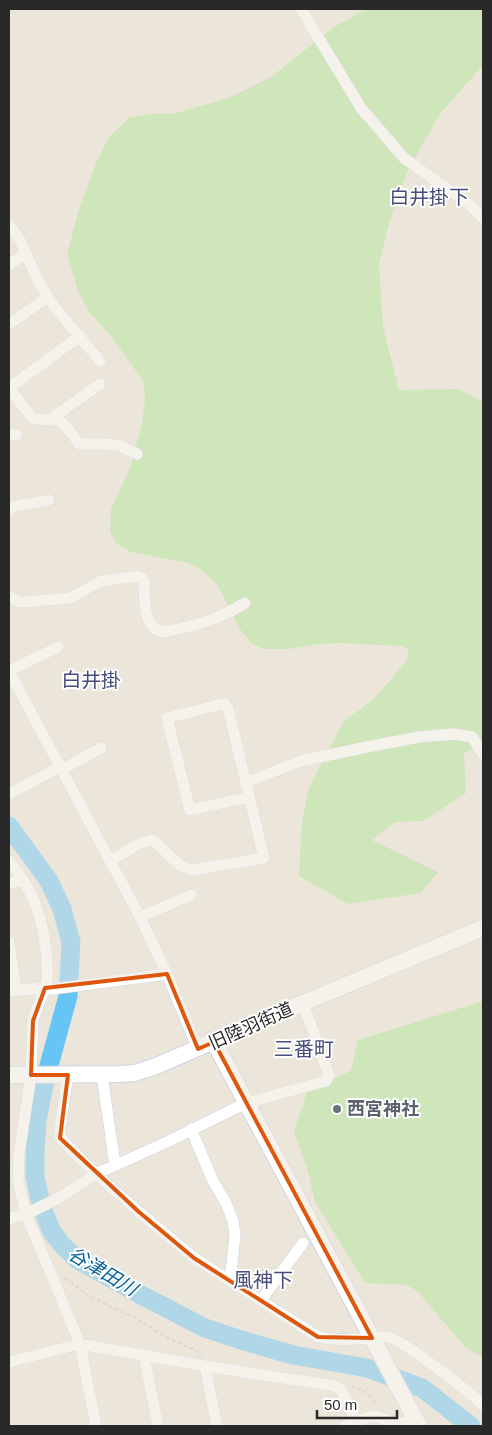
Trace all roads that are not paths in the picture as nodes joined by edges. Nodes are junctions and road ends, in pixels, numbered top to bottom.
1 (302, 9) edge
2 (483, 218) edge
3 (9, 225) edge
4 (26, 253) junction
5 (9, 265) edge
6 (48, 297) junction
7 (9, 324) edge
8 (80, 336) junction
9 (100, 361) dead end
10 (100, 384) dead end
11 (9, 388) edge
12 (55, 420) junction
13 (137, 454) dead end
14 (49, 500) dead end
15 (9, 510) edge
16 (9, 596) edge
17 (244, 603) dead end
18 (58, 647) dead end
19 (9, 671) edge
20 (101, 748) dead end
21 (483, 754) edge
22 (61, 768) junction
23 (245, 783) junction
24 (12, 793) edge
25 (248, 797) junction
26 (9, 861) edge
27 (110, 861) junction
28 (23, 880) junction
29 (9, 883) edge
30 (191, 895) dead end
31 (140, 917) junction
32 (483, 928) edge
33 (9, 942) edge
34 (168, 974) junction
35 (49, 988) junction
36 (12, 990) edge
37 (303, 1003) junction
38 (214, 1042) junction
39 (198, 1049) junction
40 (9, 1075) edge
41 (34, 1075) junction
42 (66, 1075) junction
43 (102, 1075) junction
44 (246, 1103) junction
45 (191, 1129) junction
46 (115, 1165) junction
47 (96, 1174) junction
48 (21, 1194) junction
49 (9, 1198) edge
50 (26, 1214) junction
51 (9, 1219) edge
52 (303, 1244) dead end
53 (230, 1280) junction
54 (261, 1300) junction
55 (375, 1343) junction
56 (80, 1344) junction
57 (144, 1356) junction
58 (205, 1361) junction
59 (9, 1362) edge
60 (483, 1405) edge
61 (416, 1421) edge
62 (358, 1424) edge
63 (96, 1426) edge
64 (158, 1426) edge
65 (217, 1426) edge
66 (345, 1426) edge

1 - 2 street
3 - 4 street
4 - 5 street
4 - 6 street
6 - 7 street
6 - 8 street
8 - 9 street
8 - 11 street
10 - 12 street
11 - 12 street
12 - 13 street
14 - 15 street
16 - 17 street
18 - 19 street
19 - 22 street
20 - 22 street
21 - 23 street
22 - 24 street
22 - 27 street
23 - 25 street
23 - 25 street
25 - 27 street
26 - 28 street
27 - 31 street
28 - 29 street
28 - 35 street
30 - 31 street
31 - 34 street
32 - 37 street, 旧陸羽街道
33 - 36 street
34 - 35 street
34 - 39 street
35 - 36 street
35 - 41 street
37 - 38 street, 旧陸羽街道
37 - 44 street
38 - 39 street, 旧陸羽街道
38 - 44 street
39 - 43 street, 旧陸羽街道
40 - 41 street, 旧陸羽街道
41 - 42 street, 旧陸羽街道
41 - 48 street
42 - 43 street, 旧陸羽街道
42 - 47 street
43 - 46 street
44 - 45 street
44 - 55 street
45 - 46 street
45 - 53 street
46 - 47 street
47 - 50 street
47 - 53 street
48 - 49 street
48 - 50 street
50 - 51 street
50 - 56 street
52 - 54 street
53 - 54 street
54 - 55 street
55 - 60 street
55 - 61 street
56 - 57 street
56 - 59 street
56 - 63 street
57 - 58 street
57 - 64 street
58 - 62 street
58 - 65 street
61 - 62 street
62 - 66 street

